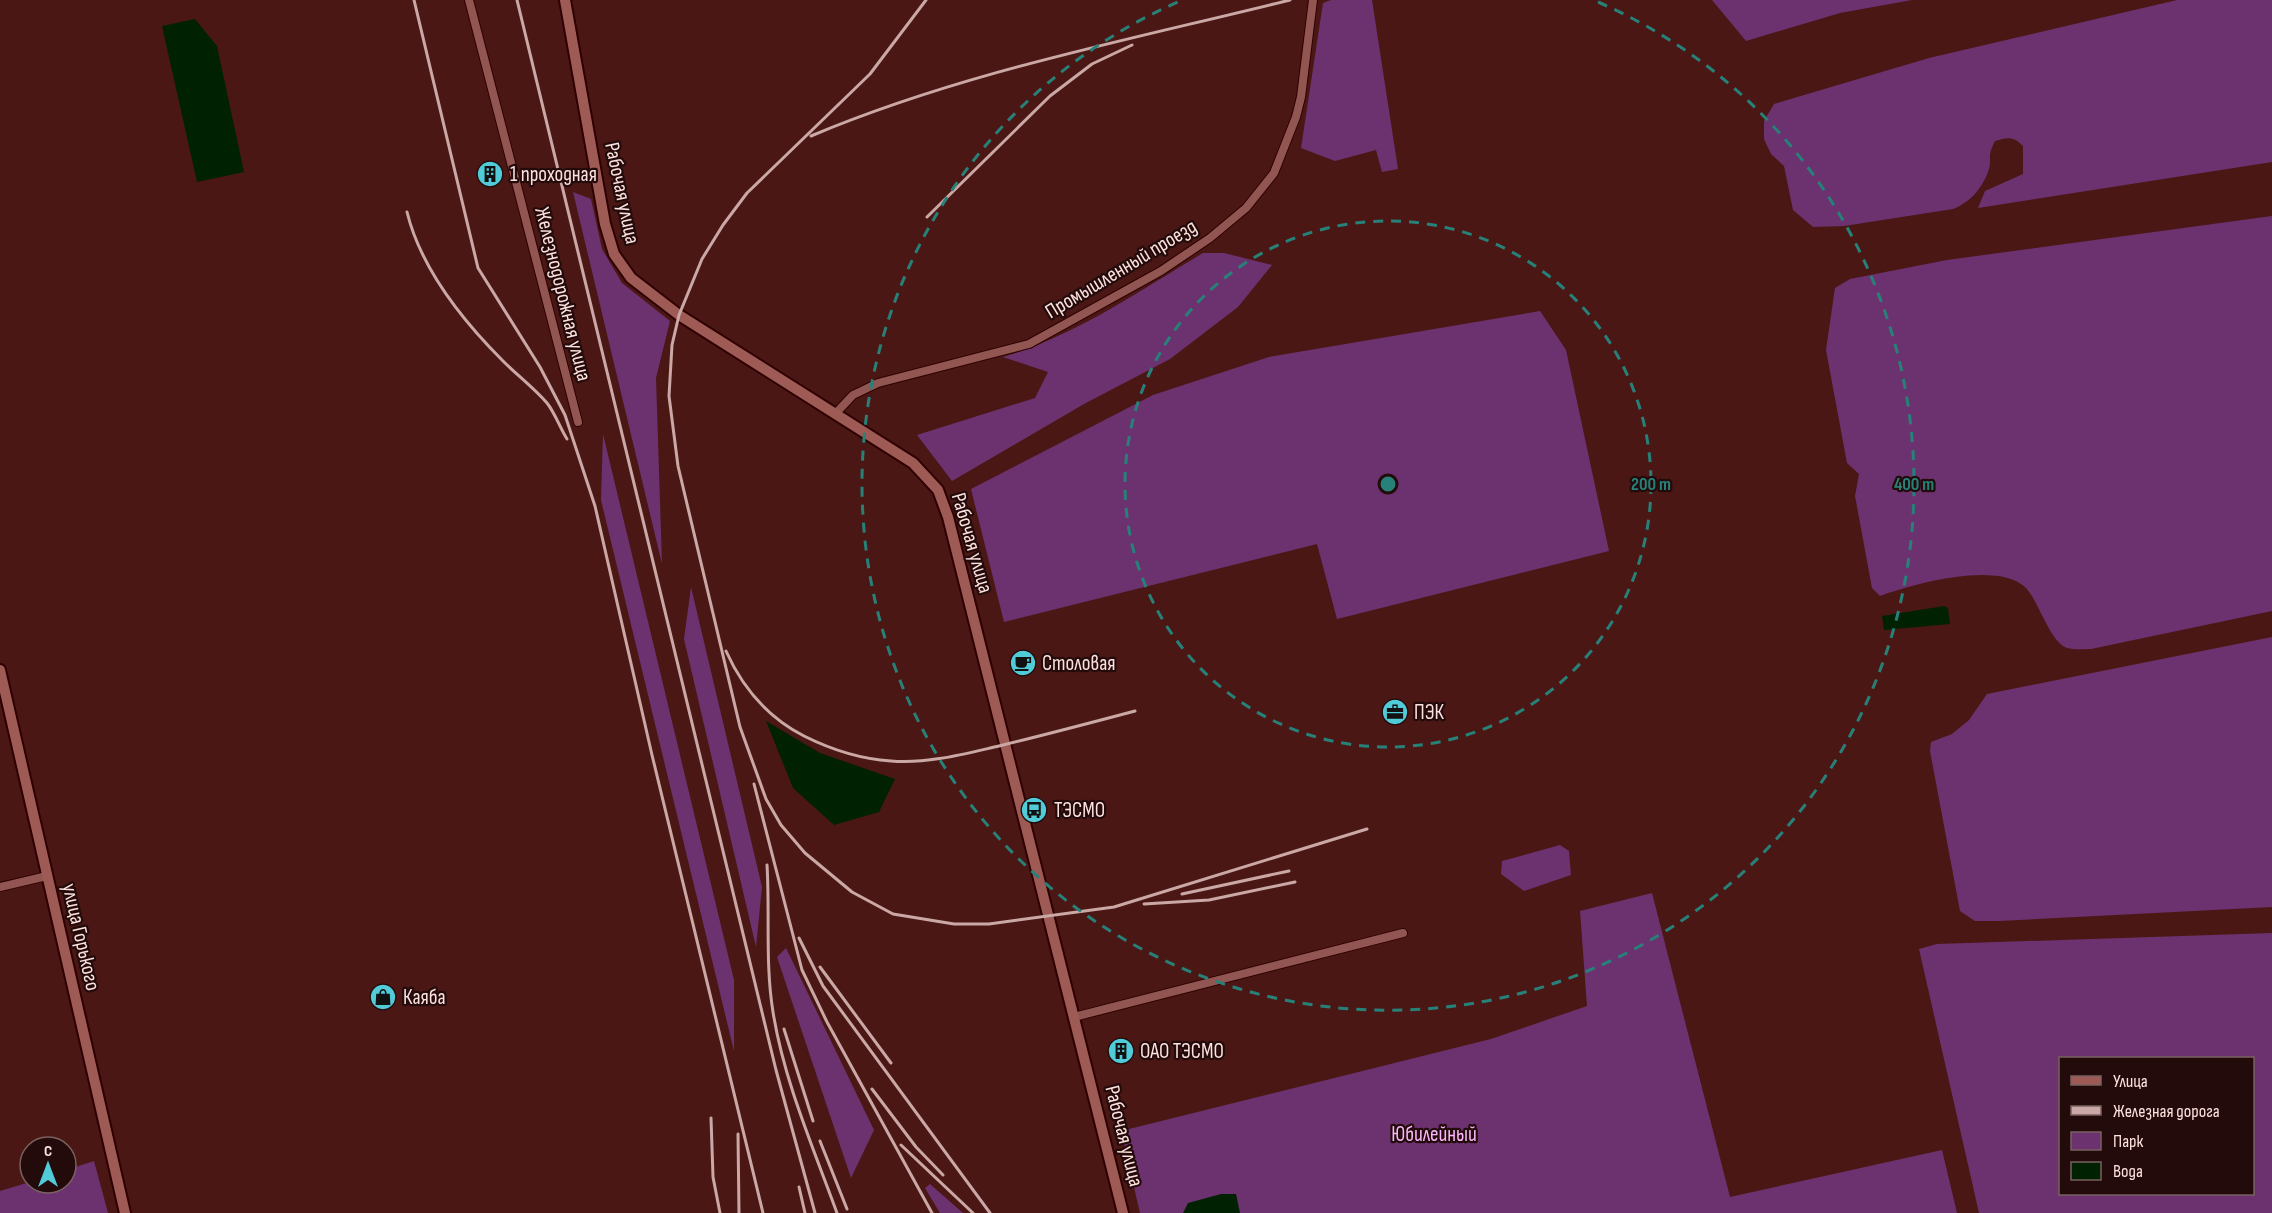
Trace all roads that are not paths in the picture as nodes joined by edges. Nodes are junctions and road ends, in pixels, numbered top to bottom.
1 (469, 0) edge
2 (565, 0) edge
3 (1313, 0) edge
4 (836, 413) junction
5 (578, 422) dead end
6 (0, 670) edge
7 (47, 876) junction
8 (0, 886) edge
9 (1403, 933) dead end
10 (1074, 1017) junction
11 (125, 1213) edge
12 (1123, 1213) edge

1 - 5 street, Железнодорожная улица
2 - 4 street, Рабочая улица
3 - 4 street, Промышленный проезд
4 - 10 street, Рабочая улица
6 - 7 street, улица Горького
7 - 8 street
7 - 11 street, улица Горького
9 - 10 street
10 - 12 street, Рабочая улица

